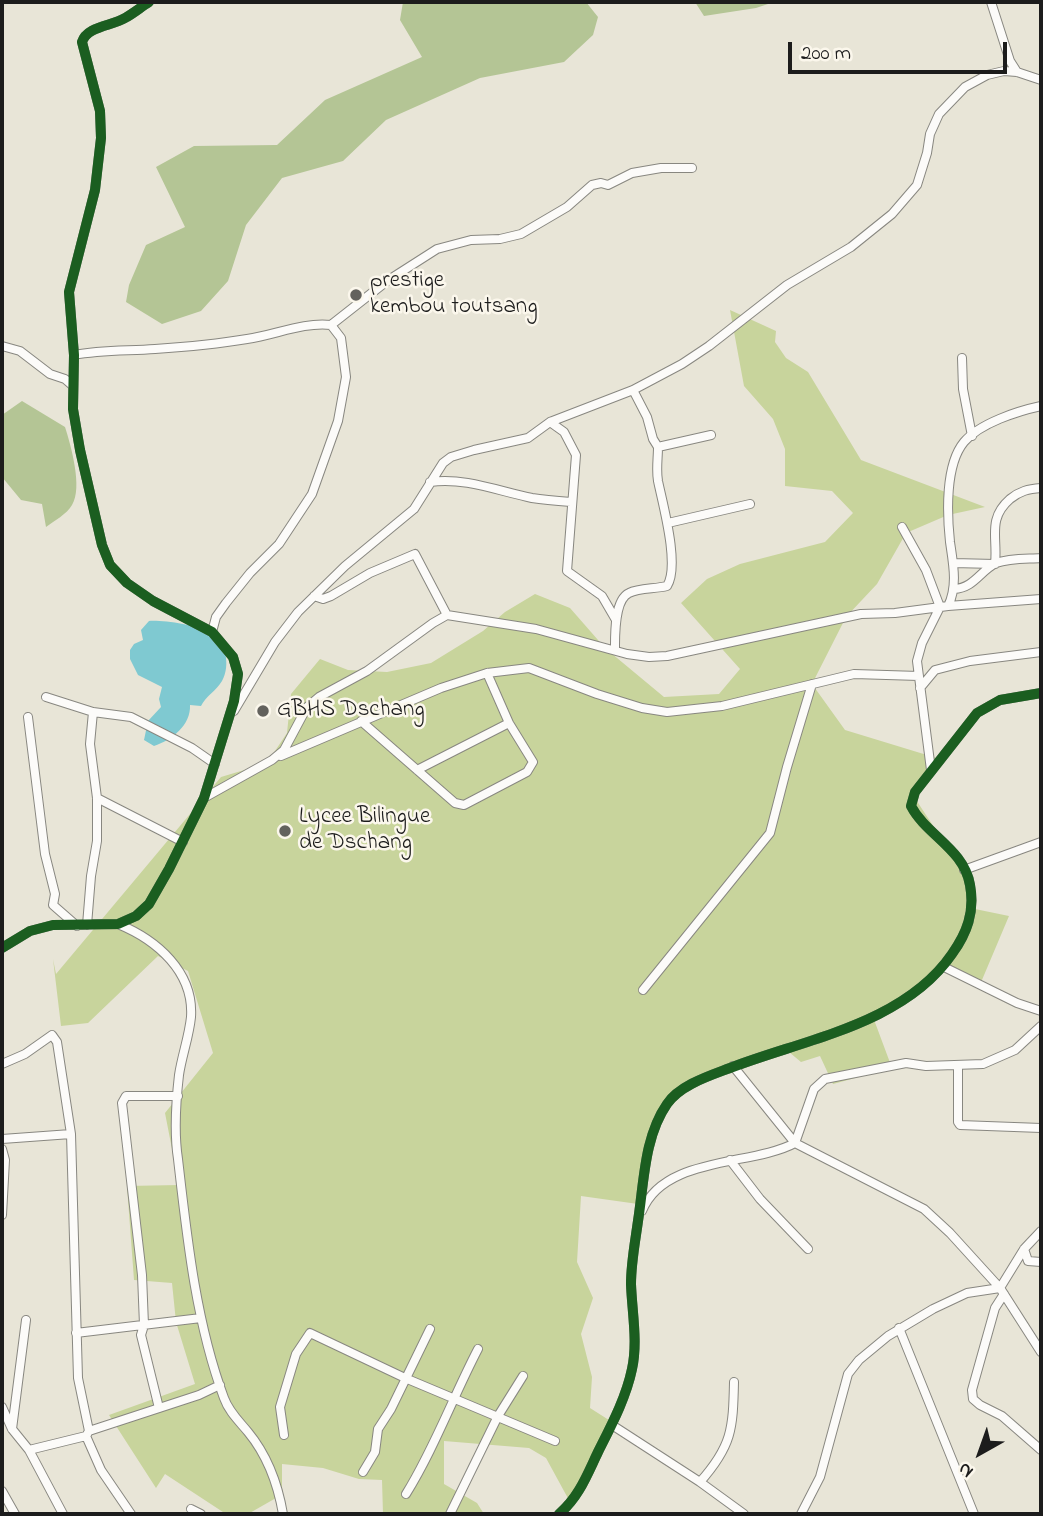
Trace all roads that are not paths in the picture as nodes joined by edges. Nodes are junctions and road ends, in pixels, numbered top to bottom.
1 (149, 2) edge
2 (991, 2) edge
3 (1010, 61) junction
4 (1004, 71) junction
5 (1017, 72) junction
6 (1041, 80) edge
7 (692, 168) dead end
8 (331, 325) junction
9 (4, 348) edge
10 (74, 355) junction
11 (961, 358) dead end
12 (73, 386) junction
13 (633, 390) junction
14 (1041, 406) edge
15 (550, 422) junction
16 (711, 435) dead end
17 (972, 436) junction
18 (658, 447) junction
19 (430, 482) junction
20 (1041, 488) edge
21 (570, 502) junction
22 (750, 503) dead end
23 (668, 523) junction
24 (902, 527) dead end
25 (1041, 558) edge
26 (953, 563) junction
27 (995, 564) junction
28 (954, 589) junction
29 (314, 596) junction
30 (1041, 599) edge
31 (944, 606) junction
32 (447, 615) junction
33 (616, 620) junction
34 (212, 632) junction
35 (615, 650) junction
36 (1041, 652) edge
37 (487, 673) junction
38 (919, 676) junction
39 (812, 684) junction
40 (920, 688) junction
41 (1041, 693) edge
42 (46, 697) dead end
43 (93, 712) junction
44 (29, 716) dead end
45 (361, 721) junction
46 (509, 723) junction
47 (224, 729) junction
48 (272, 760) junction
49 (215, 764) junction
50 (417, 770) junction
51 (931, 770) junction
52 (97, 798) junction
53 (204, 798) junction
54 (183, 842) junction
55 (1041, 842) edge
56 (964, 870) junction
57 (118, 924) junction
58 (87, 925) junction
59 (76, 926) junction
60 (2, 948) edge
61 (944, 967) junction
62 (643, 990) dead end
63 (1041, 1011) edge
64 (1041, 1026) edge
65 (2, 1064) edge
66 (733, 1066) junction
67 (958, 1066) junction
68 (178, 1096) junction
69 (1041, 1128) edge
70 (71, 1133) junction
71 (2, 1139) edge
72 (795, 1143) junction
73 (2, 1149) edge
74 (730, 1160) junction
75 (2, 1216) edge
76 (638, 1220) junction
77 (1041, 1231) edge
78 (808, 1249) dead end
79 (1024, 1249) junction
80 (1041, 1262) edge
81 (1002, 1291) junction
82 (201, 1318) junction
83 (26, 1320) dead end
84 (144, 1325) junction
85 (899, 1328) junction
86 (430, 1329) dead end
87 (76, 1333) junction
88 (478, 1349) dead end
89 (1041, 1352) edge
90 (523, 1376) dead end
91 (405, 1378) junction
92 (734, 1382) dead end
93 (220, 1385) junction
94 (453, 1398) junction
95 (2, 1406) edge
96 (159, 1408) junction
97 (498, 1416) junction
98 (612, 1425) junction
99 (12, 1429) junction
100 (88, 1434) junction
101 (284, 1435) dead end
102 (555, 1441) dead end
103 (29, 1450) junction
104 (1041, 1450) edge
105 (363, 1472) dead end
106 (700, 1482) junction
107 (2, 1491) edge
108 (406, 1494) dead end
109 (191, 1509) dead end
110 (15, 1514) edge
111 (63, 1514) edge
112 (131, 1514) edge
113 (201, 1514) edge
114 (283, 1514) edge
115 (450, 1514) edge
116 (559, 1514) edge
117 (744, 1514) edge
118 (801, 1514) edge
119 (974, 1514) edge

1 - 10 street
2 - 3 street
3 - 4 street
3 - 5 street
4 - 5 street
4 - 13 street
5 - 6 street
7 - 8 street
8 - 10 street
8 - 34 street
9 - 12 street
10 - 12 street
11 - 17 street
12 - 34 street
13 - 15 street
13 - 18 street
14 - 17 street
15 - 19 street
15 - 21 street
16 - 18 street
17 - 26 street
18 - 23 street
19 - 21 street
19 - 29 street
20 - 27 street
21 - 33 street
22 - 23 street
23 - 33 street
24 - 31 street
25 - 27 street
26 - 27 street
26 - 28 street
27 - 28 street
28 - 31 street
29 - 32 street
29 - 47 street
30 - 31 street
31 - 35 street
31 - 38 street
32 - 35 street
32 - 48 street
33 - 35 street
34 - 47 street
36 - 40 street
37 - 39 street
37 - 45 street
37 - 46 street
38 - 39 street
38 - 40 street
39 - 62 street
40 - 51 street
41 - 51 street
42 - 43 street
43 - 49 street
43 - 52 street
44 - 59 street
45 - 48 street
45 - 50 street
46 - 50 street
46 - 50 street
47 - 49 street
48 - 53 street
49 - 53 street
51 - 56 street
52 - 54 street
52 - 58 street
53 - 54 street
54 - 57 street
55 - 56 street
56 - 61 street
57 - 58 street
57 - 68 street
58 - 59 street
59 - 60 street
61 - 63 street
61 - 66 street
64 - 67 street
65 - 70 street
66 - 72 street
66 - 76 street
67 - 69 street
67 - 72 street
68 - 82 street
68 - 84 street
70 - 71 street
70 - 87 street
72 - 74 street
72 - 81 street
73 - 75 street
74 - 76 street
74 - 78 street
76 - 98 street
77 - 79 street
79 - 80 street
79 - 81 street
81 - 85 street
81 - 89 street
81 - 104 street
82 - 84 street
82 - 93 street
83 - 99 street
84 - 87 street
84 - 96 street
85 - 118 street
85 - 119 street
86 - 91 street
87 - 100 street
88 - 94 street
90 - 97 street
91 - 94 street
91 - 101 street
91 - 105 street
92 - 106 street
93 - 96 street
93 - 114 street
94 - 97 street
94 - 108 street
95 - 99 street
96 - 100 street
97 - 102 street
97 - 115 street
98 - 106 street
98 - 116 street
99 - 103 street
100 - 103 street
100 - 112 street
103 - 111 street
106 - 117 street
107 - 110 street
109 - 113 street

